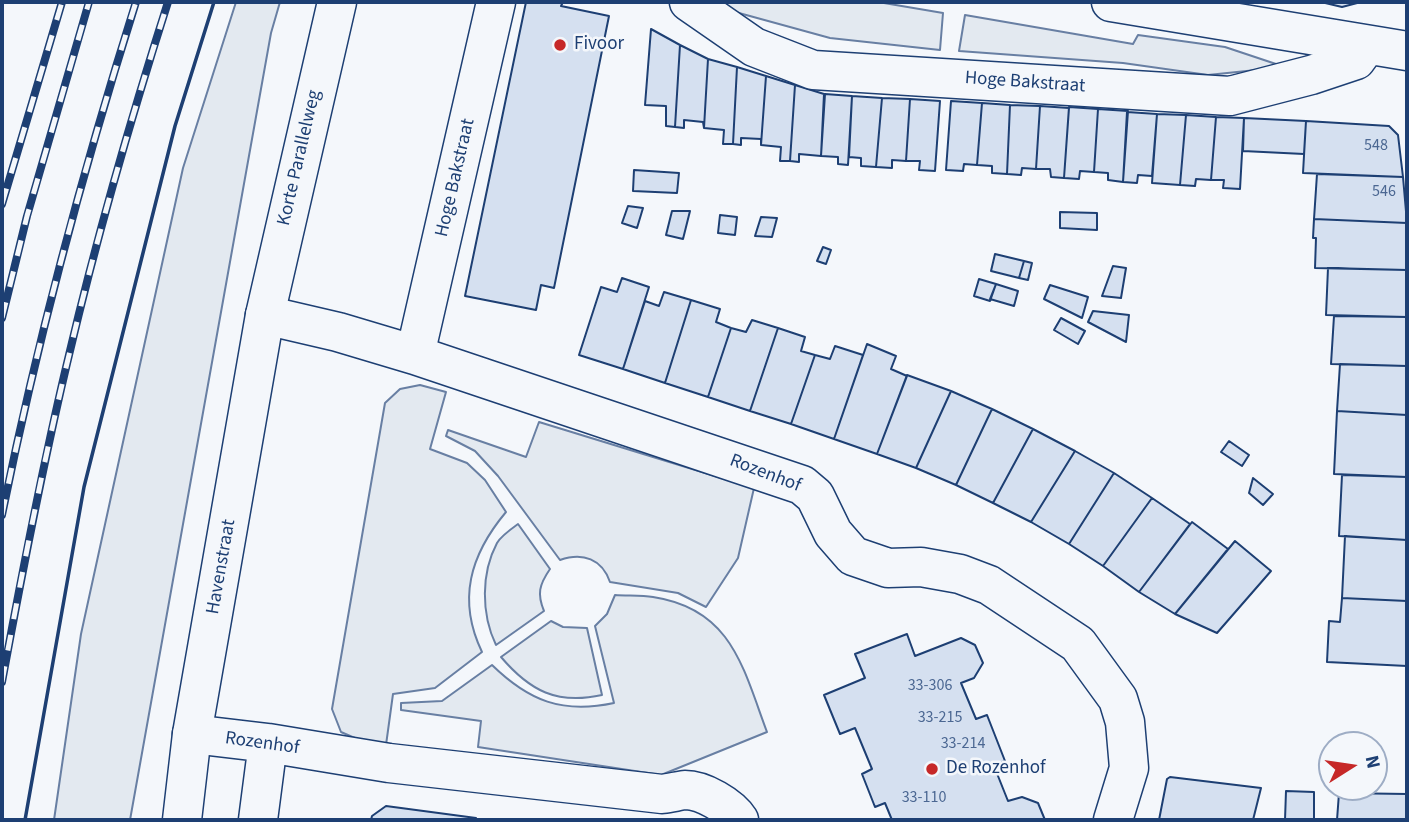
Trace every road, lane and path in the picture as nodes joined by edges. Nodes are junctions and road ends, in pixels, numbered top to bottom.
1 (337, 2) edge
2 (496, 2) edge
3 (689, 2) edge
4 (1111, 2) edge
5 (1367, 45) junction
6 (1407, 51) edge
7 (265, 315) junction
8 (415, 355) junction
9 (192, 734) junction
10 (268, 743) junction
11 (181, 820) edge
12 (258, 820) edge
13 (739, 820) edge
14 (1113, 820) edge

1 - 7 street, Korte Parallelweg
2 - 8 street, Hoge Bakstraat
3 - 5 street, Hoge Bakstraat
4 - 5 street
5 - 6 street
7 - 8 street, Rozenhof
7 - 9 street, Havenstraat
8 - 14 street, Rozenhof
9 - 10 street, Rozenhof
9 - 11 street, Havenstraat
10 - 12 street
10 - 13 street, Rozenhof

